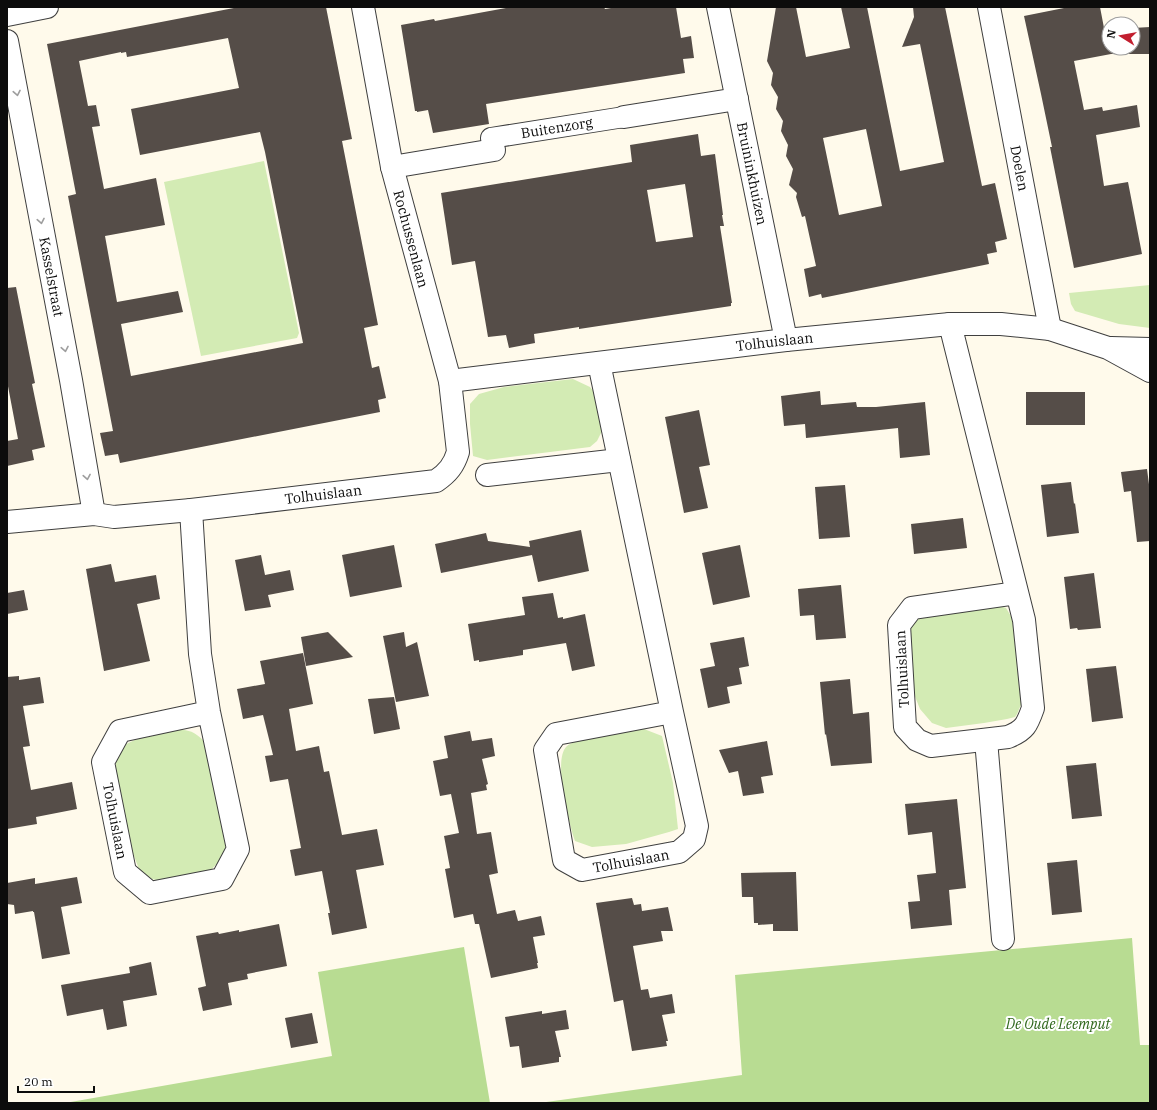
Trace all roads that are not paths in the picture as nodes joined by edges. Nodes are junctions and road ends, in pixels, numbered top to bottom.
1 (47, 7) edge
2 (363, 7) edge
3 (718, 7) edge
4 (989, 7) edge
5 (7, 15) edge
6 (7, 41) edge
7 (737, 99) junction
8 (624, 117) joint
9 (494, 150) joint
10 (392, 167) junction
11 (950, 324) junction
12 (1050, 329) junction
13 (786, 340) junction
14 (1108, 348) junction
15 (1150, 349) edge
16 (599, 363) junction
17 (1150, 371) edge
18 (450, 381) junction
19 (619, 460) junction
20 (451, 469) joint
21 (487, 475) dead end
22 (191, 510) junction
23 (94, 514) junction
24 (7, 522) edge
25 (1017, 593) junction
26 (209, 712) junction
27 (672, 712) junction
28 (986, 740) junction
29 (1003, 939) dead end

1 - 5 street
2 - 10 street, Rochussenlaan
3 - 7 street, Bruininkhuizen
4 - 12 street, Doelen
6 -> 23 street, Kasselstraat
7 - 8 street, Buitenzorg
7 - 13 street, Bruininkhuizen
8 - 9 street, Buitenzorg
9 - 10 street, Buitenzorg
10 - 18 street, Rochussenlaan
11 - 12 street, Tolhuislaan
11 - 13 street, Tolhuislaan
11 - 25 street, Tolhuislaan
12 - 14 street, Tolhuislaan
13 - 16 street, Tolhuislaan
14 - 15 street, Tolhuislaan
14 - 17 street, Tolhuislaan
16 - 18 street, Tolhuislaan
16 - 19 street, Tolhuislaan
18 - 20 street, Rochussenlaan
19 - 21 street
19 - 27 street, Tolhuislaan
20 - 22 street, Tolhuislaan
22 - 23 street, Tolhuislaan
22 - 26 street, Tolhuislaan
23 - 24 street, Tolhuislaan
25 - 28 street, Tolhuislaan
25 - 28 street, Tolhuislaan
26 - 26 street, Tolhuislaan
27 - 27 street, Tolhuislaan
28 - 29 street

